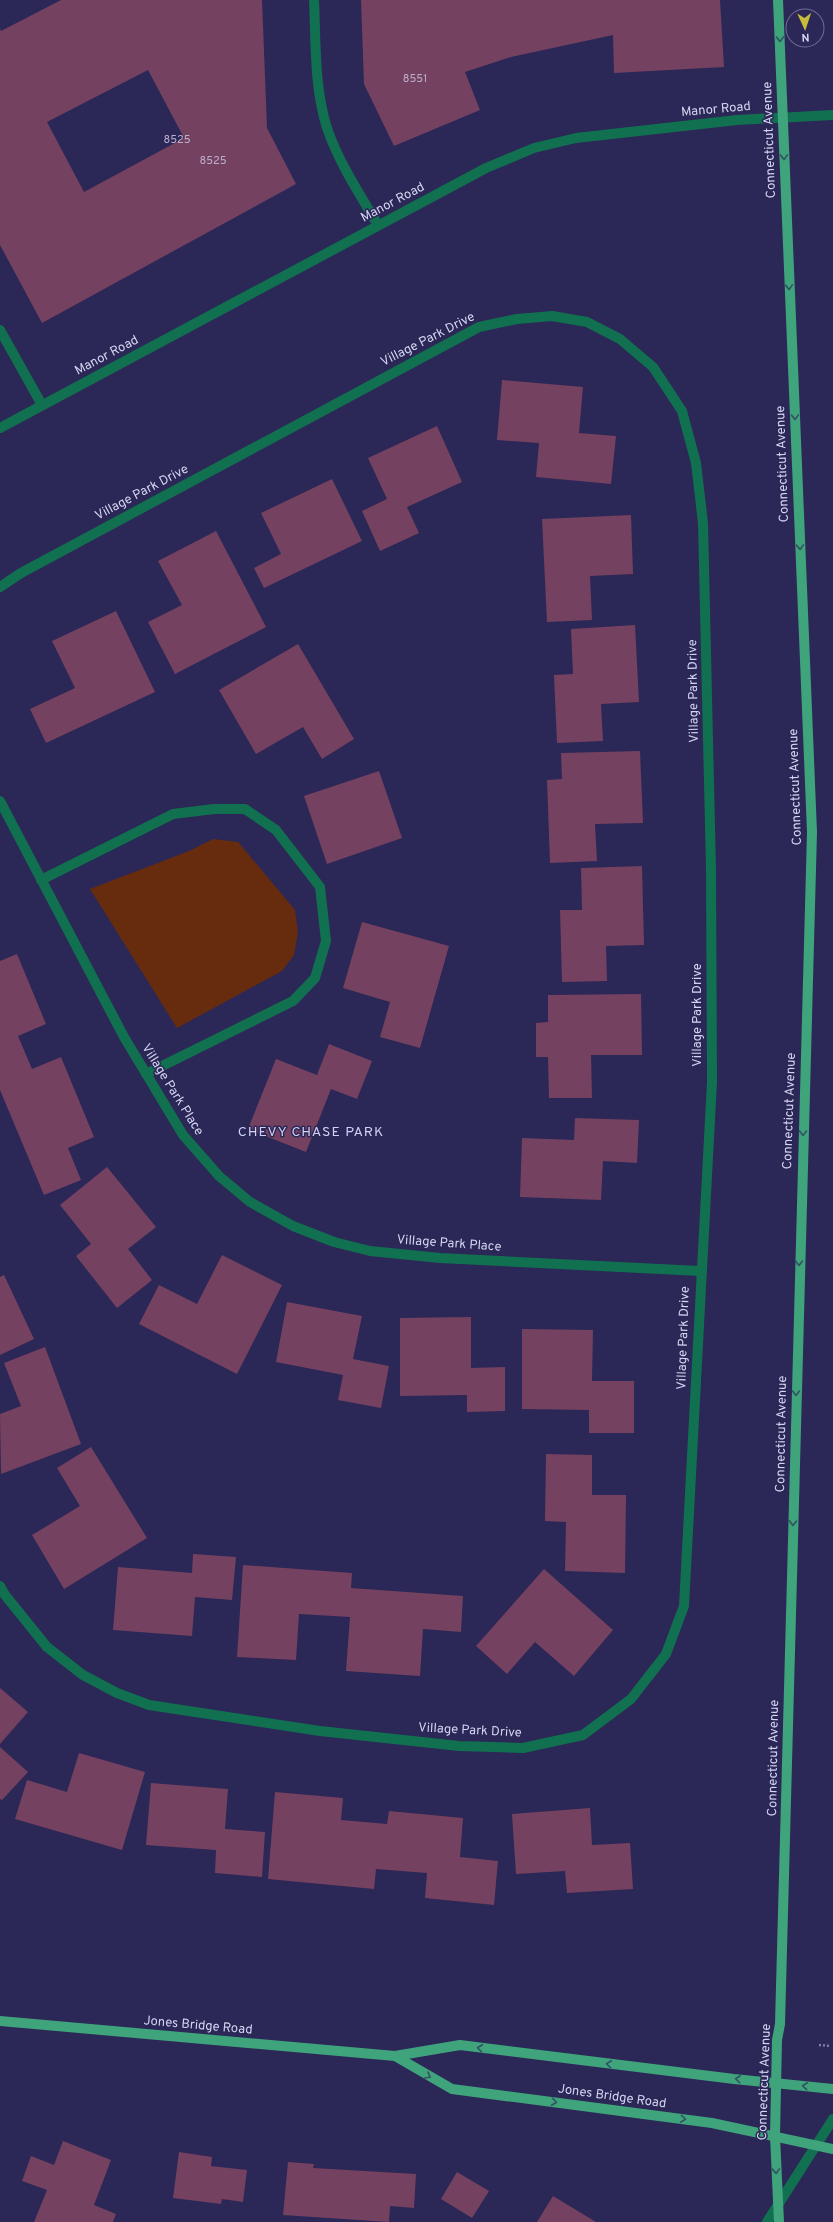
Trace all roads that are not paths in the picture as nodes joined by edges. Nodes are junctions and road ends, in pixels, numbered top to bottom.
1 (314, 0) edge
2 (778, 0) edge
3 (833, 115) edge
4 (783, 118) junction
5 (378, 225) junction
6 (0, 330) edge
7 (42, 405) junction
8 (0, 428) edge
9 (0, 587) edge
10 (0, 801) edge
11 (41, 880) junction
12 (146, 1074) junction
13 (700, 1270) junction
14 (0, 1586) edge
15 (0, 2021) edge
16 (395, 2056) junction
17 (777, 2083) junction
18 (833, 2089) edge
19 (833, 2120) edge
20 (775, 2136) junction
21 (818, 2146) junction
22 (833, 2149) edge
23 (778, 2206) junction
24 (767, 2222) edge
25 (779, 2222) edge

1 - 5 street
2 -> 4 main road, Connecticut Avenue
3 - 4 street, Manor Road
4 - 5 street, Manor Road
4 -> 17 main road, Connecticut Avenue
5 - 7 street, Manor Road
6 - 7 street
7 - 8 street, Manor Road
9 - 13 street, Village Park Drive
10 - 11 street, Village Park Place
11 - 12 street, Village Park Place
11 - 12 street
12 - 13 street, Village Park Place
13 - 14 street, Village Park Drive
15 - 16 main road, Jones Bridge Road
17 -> 16 main road, Jones Bridge Road
16 -> 20 main road, Jones Bridge Road
18 -> 17 main road, Jones Bridge Road
17 - 20 main road, Connecticut Avenue
19 - 21 street
20 - 21 main road, Jones Bridge Road
20 -> 23 main road, Connecticut Avenue
21 - 22 main road, Jones Bridge Road
21 - 23 street
23 - 24 street
23 - 25 main road, Connecticut Avenue

